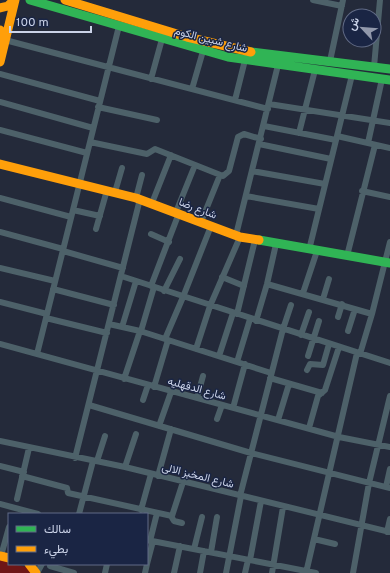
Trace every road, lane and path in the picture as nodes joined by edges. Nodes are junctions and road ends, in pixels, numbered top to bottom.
1 (14, 0) edge
2 (30, 0) edge
3 (65, 0) edge
4 (313, 0) edge
5 (380, 0) edge
6 (342, 3) edge
7 (0, 8) edge
8 (118, 26) junction
9 (0, 30) edge
10 (162, 39) junction
11 (1, 40) edge
12 (202, 51) junction
13 (245, 60) junction
14 (330, 61) junction
15 (0, 62) edge
16 (278, 65) junction
17 (108, 67) junction
18 (374, 67) junction
19 (390, 69) edge
20 (315, 70) junction
21 (0, 74) edge
22 (352, 75) junction
23 (151, 78) junction
24 (386, 79) edge
25 (192, 89) junction
26 (235, 100) junction
27 (0, 102) edge
28 (99, 104) junction
29 (268, 106) junction
30 (305, 110) junction
31 (342, 116) junction
32 (157, 120) dead end
33 (373, 120) junction
34 (390, 123) edge
35 (264, 126) junction
36 (93, 128) junction
37 (0, 130) edge
38 (299, 133) junction
39 (336, 138) junction
40 (90, 142) junction
41 (260, 142) junction
42 (368, 143) junction
43 (375, 145) junction
44 (390, 148) edge
45 (87, 153) junction
46 (171, 155) junction
47 (331, 159) junction
48 (0, 164) edge
49 (196, 165) junction
50 (122, 168) dead end
51 (252, 171) junction
52 (142, 175) dead end
53 (220, 175) junction
54 (79, 183) junction
55 (325, 184) junction
56 (111, 191) junction
57 (362, 191) junction
58 (246, 196) junction
59 (390, 197) edge
60 (0, 198) edge
61 (138, 198) junction
62 (152, 203) junction
63 (319, 209) junction
64 (73, 210) junction
65 (177, 213) junction
66 (100, 216) junction
67 (71, 217) junction
68 (201, 222) junction
69 (211, 226) junction
70 (96, 229) dead end
71 (0, 232) edge
72 (151, 234) dead end
73 (238, 236) junction
74 (255, 240) junction
75 (169, 242) junction
76 (390, 242) edge
77 (276, 244) junction
78 (63, 250) junction
79 (313, 250) junction
80 (347, 256) junction
81 (180, 259) dead end
82 (388, 263) edge
83 (0, 268) edge
84 (123, 268) junction
85 (121, 276) junction
86 (222, 277) junction
87 (329, 280) dead end
88 (55, 281) junction
89 (136, 281) junction
90 (267, 284) junction
91 (244, 286) junction
92 (153, 287) junction
93 (53, 289) junction
94 (164, 291) junction
95 (303, 293) junction
96 (183, 297) junction
97 (323, 299) junction
98 (0, 302) edge
99 (342, 304) junction
100 (114, 305) junction
101 (291, 305) dead end
102 (210, 306) junction
103 (355, 308) junction
104 (310, 312) dead end
105 (235, 314) junction
106 (372, 314) junction
107 (46, 316) junction
108 (338, 317) dead end
109 (253, 320) junction
110 (320, 321) dead end
111 (109, 324) junction
112 (122, 327) junction
113 (283, 329) junction
114 (140, 331) junction
115 (348, 331) dead end
116 (107, 333) junction
117 (301, 335) junction
118 (166, 339) junction
119 (313, 339) junction
120 (0, 344) edge
121 (329, 344) junction
122 (339, 347) junction
123 (196, 349) junction
124 (37, 354) junction
125 (358, 354) junction
126 (219, 356) junction
127 (308, 356) dead end
128 (237, 362) junction
129 (390, 363) edge
130 (245, 364) junction
131 (307, 370) dead end
132 (97, 371) junction
133 (203, 376) dead end
134 (271, 376) junction
135 (124, 379) junction
136 (289, 384) junction
137 (151, 386) junction
138 (171, 392) junction
139 (322, 393) junction
140 (390, 396) edge
141 (197, 398) junction
142 (143, 400) dead end
143 (89, 405) junction
144 (222, 405) junction
145 (233, 408) junction
146 (261, 415) junction
147 (217, 419) dead end
148 (278, 420) junction
149 (159, 426) junction
150 (309, 428) junction
151 (171, 429) junction
152 (136, 434) dead end
153 (106, 436) dead end
154 (339, 437) junction
155 (0, 441) edge
156 (378, 445) junction
157 (390, 447) edge
158 (29, 448) junction
159 (251, 453) junction
160 (75, 458) junction
161 (95, 461) junction
162 (0, 466) edge
163 (125, 468) junction
164 (390, 469) edge
165 (23, 474) junction
166 (151, 474) junction
167 (330, 474) junction
168 (158, 476) junction
169 (183, 482) junction
170 (369, 483) junction
171 (388, 488) edge
172 (240, 496) junction
173 (84, 498) junction
174 (17, 499) dead end
175 (261, 501) junction
176 (0, 504) edge
177 (283, 507) junction
178 (141, 510) junction
179 (13, 511) edge
180 (30, 513) edge
181 (80, 513) edge
182 (157, 513) junction
183 (171, 516) junction
184 (320, 516) junction
185 (202, 517) dead end
186 (217, 517) dead end
187 (390, 519) edge
188 (182, 523) dead end
189 (362, 526) junction
190 (8, 532) edge
191 (389, 532) edge
192 (314, 539) junction
193 (150, 541) edge
194 (335, 544) dead end
195 (180, 546) junction
196 (194, 549) junction
197 (208, 552) junction
198 (3, 554) edge
199 (148, 556) edge
200 (230, 556) junction
201 (249, 560) junction
202 (30, 565) edge
203 (273, 565) junction
204 (50, 566) dead end
205 (70, 572) edge
206 (306, 572) edge
207 (36, 573) edge
208 (174, 573) edge
209 (200, 573) edge
210 (226, 573) edge
211 (245, 573) edge
212 (272, 573) edge
213 (316, 573) edge
214 (353, 573) edge

1 - 7 street
1 - 11 street
2 - 8 street, شارع شبين الكوم
3 - 14 street, شارع شبين الكوم
4 - 6 street
5 - 18 street
6 - 14 street
8 - 10 street, شارع شبين الكوم
8 - 17 street
9 - 11 street
10 - 12 street, شارع شبين الكوم
10 - 23 street
11 - 15 street
11 - 17 street
12 - 13 street, شارع شبين الكوم
12 - 25 street
13 - 16 street, شارع شبين الكوم
13 - 26 street
14 - 18 street, شارع شبين الكوم
16 - 20 street, شارع شبين الكوم
16 - 29 street
17 - 23 street
17 - 28 street
18 - 19 street, شارع شبين الكوم
20 - 22 street, شارع شبين الكوم
20 - 30 street
21 - 28 street
22 - 24 street, شارع شبين الكوم
22 - 31 street
23 - 25 street
24 - 33 street
25 - 26 street
26 - 29 street
27 - 36 street
28 - 32 street
28 - 36 street
29 - 30 street
29 - 35 street
30 - 31 street
30 - 38 street
31 - 33 street
31 - 39 street
33 - 34 street
33 - 42 street
35 - 38 street
35 - 41 street
36 - 40 street
37 - 45 street
38 - 39 street
39 - 42 street
39 - 47 street
40 - 45 street
40 - 46 street
41 - 47 street
41 - 51 street
41 - 53 street
42 - 43 street
43 - 44 street
43 - 57 street
45 - 54 street
46 - 49 street
46 - 62 street
47 - 55 street
48 - 54 street, شارع رضا
49 - 53 street
49 - 65 street
50 - 56 street
51 - 55 street
51 - 58 street
52 - 61 street
53 - 68 street
54 - 56 street, شارع رضا
54 - 64 street
55 - 63 street
56 - 61 street, شارع رضا
56 - 66 street
57 - 59 street
57 - 80 street
58 - 63 street
58 - 73 street
60 - 67 street
61 - 62 street, شارع رضا
61 - 84 street
62 - 65 street, شارع رضا
63 - 79 street
64 - 66 street
64 - 67 street
65 - 68 street, شارع رضا
65 - 75 street
66 - 70 street
67 - 78 street
68 - 69 street, شارع رضا
69 - 73 street, شارع رضا
69 - 96 street
71 - 78 street
72 - 75 street
73 - 74 street, شارع رضا
73 - 86 street
74 - 77 street, شارع رضا
74 - 91 street
75 - 92 street
76 - 82 street
77 - 79 street, شارع رضا
77 - 90 street
78 - 84 street
78 - 88 street
79 - 80 street, شارع رضا
79 - 95 street
80 - 82 street, شارع رضا
81 - 94 street
82 - 106 street
83 - 88 street
84 - 85 street
85 - 89 street
85 - 100 street
86 - 91 street
86 - 102 street
87 - 97 street
88 - 93 street
89 - 92 street
89 - 112 street
90 - 95 street
90 - 109 street
91 - 105 street
92 - 94 street
92 - 114 street
93 - 100 street
93 - 107 street
94 - 96 street
95 - 97 street
96 - 102 street
96 - 118 street
97 - 99 street
98 - 107 street
99 - 103 street
99 - 108 street
100 - 111 street
101 - 113 street
102 - 105 street
102 - 123 street
103 - 106 street
103 - 115 street
104 - 117 street
105 - 109 street
105 - 126 street
106 - 125 street
107 - 116 street
107 - 124 street
109 - 113 street
109 - 128 street
110 - 119 street
111 - 112 street
111 - 116 street
112 - 114 street
113 - 117 street
113 - 134 street
114 - 118 street
114 - 135 street
116 - 132 street
117 - 119 street
118 - 123 street
118 - 137 street
119 - 121 street
119 - 127 street
120 - 124 street, شارع الدقهليه
121 - 122 street
121 - 131 street
122 - 125 street
122 - 139 street
123 - 126 street
124 - 132 street, شارع الدقهليه
125 - 129 street
125 - 154 street
126 - 128 street
128 - 130 street
130 - 134 street
130 - 145 street
132 - 135 street, شارع الدقهليه
132 - 143 street
133 - 141 street
134 - 136 street
134 - 146 street
135 - 137 street, شارع الدقهليه
136 - 139 street
136 - 148 street
137 - 138 street, شارع الدقهليه
137 - 142 street
138 - 141 street, شارع الدقهليه
138 - 149 street
139 - 150 street
140 - 156 street
141 - 144 street, شارع الدقهليه
143 - 149 street
143 - 160 street
144 - 145 street, شارع الدقهليه
144 - 147 street
145 - 146 street, شارع الدقهليه
146 - 148 street, شارع الدقهليه
146 - 159 street
148 - 150 street, شارع الدقهليه
149 - 151 street
150 - 154 street, شارع الدقهليه
151 - 159 street
151 - 168 street
152 - 163 street
153 - 161 street
154 - 156 street, شارع الدقهليه
154 - 167 street
155 - 158 street, شارع المخبز الالى
156 - 157 street, شارع الدقهليه
156 - 170 street
158 - 160 street, شارع المخبز الالى
158 - 165 street
159 - 167 street
159 - 172 street
160 - 161 street, شارع المخبز الالى
161 - 163 street, شارع المخبز الالى
161 - 173 street
162 - 165 street
163 - 166 street, شارع المخبز الالى
164 - 171 street
165 - 173 street
165 - 174 street
166 - 168 street, شارع المخبز الالى
166 - 178 street
167 - 170 street
167 - 184 street
168 - 169 street, شارع المخبز الالى
169 - 172 street, شارع المخبز الالى
169 - 183 street
170 - 171 street
170 - 189 street
172 - 175 street, شارع المخبز الالى
172 - 200 street
173 - 178 street
173 - 181 street
175 - 177 street, شارع المخبز الالى
175 - 201 street
176 - 179 street
177 - 184 street, شارع المخبز الالى
177 - 203 street
178 - 182 street
179 - 180 street
182 - 183 street
182 - 193 street
183 - 188 street
184 - 189 street, شارع المخبز الالى
184 - 192 street
185 - 196 street
186 - 197 street
187 - 191 street
189 - 191 street, شارع المخبز الالى
189 - 214 street
190 - 198 street
192 - 194 street
192 - 206 street
193 - 195 street
193 - 199 street
195 - 196 street
195 - 208 street
196 - 197 street
197 - 200 street
197 - 209 street
200 - 201 street
200 - 210 street
201 - 203 street
201 - 211 street
202 - 207 street
203 - 206 street
203 - 212 street
204 - 205 street
206 - 213 street

